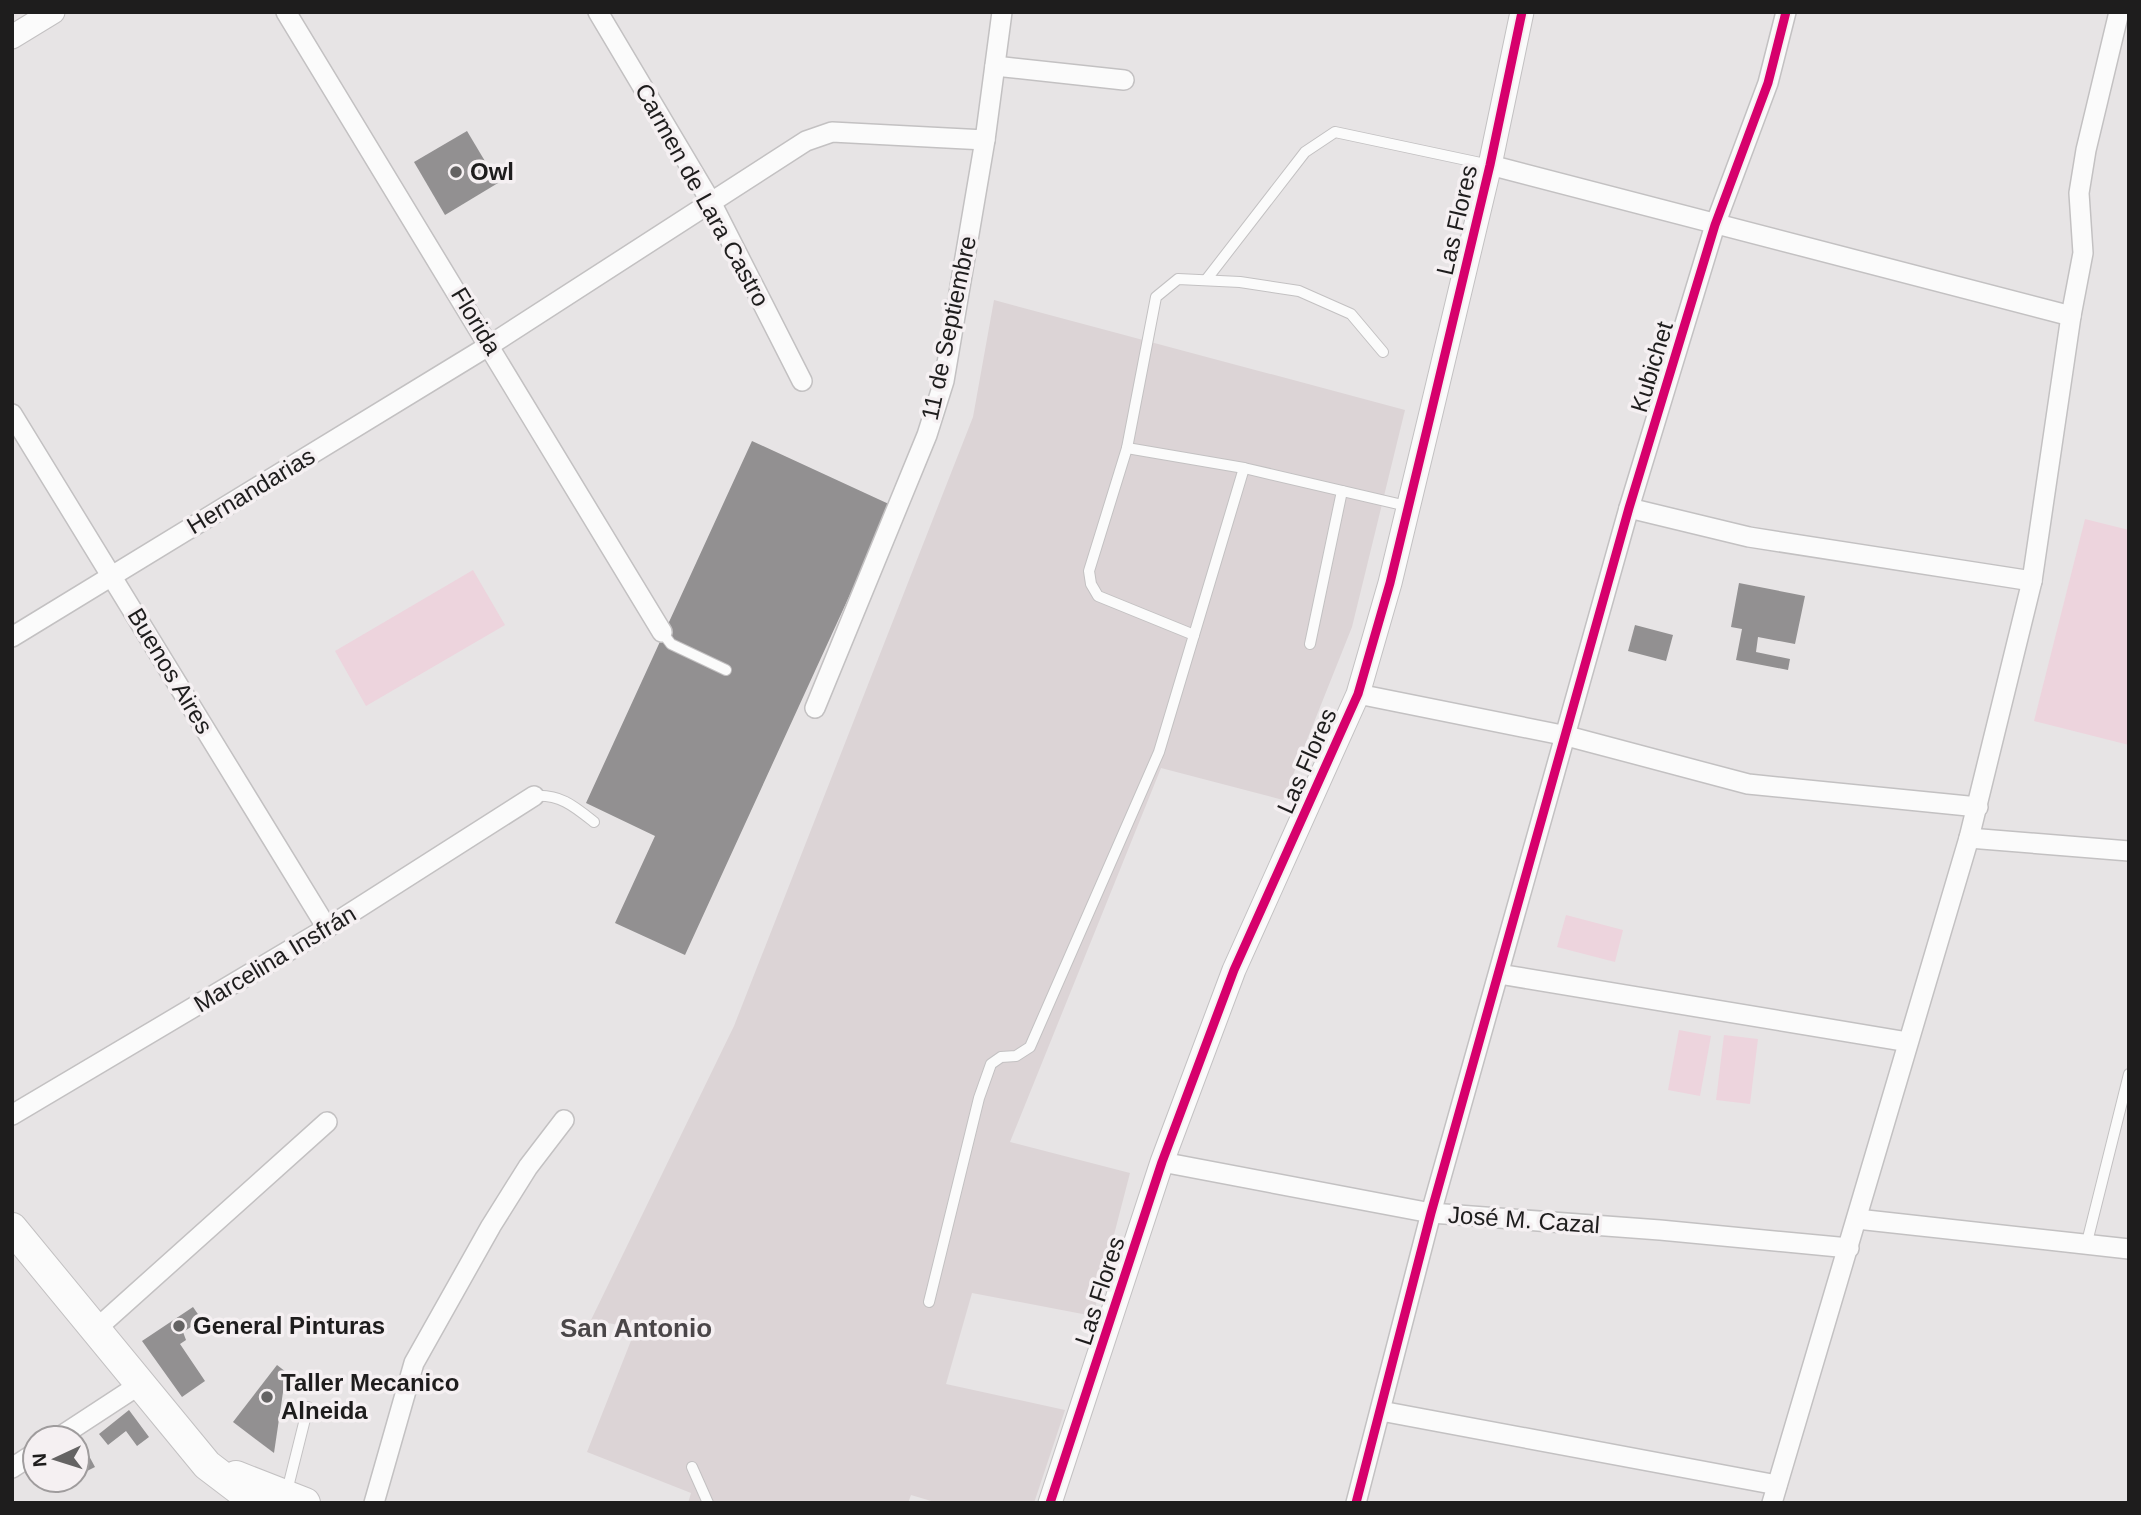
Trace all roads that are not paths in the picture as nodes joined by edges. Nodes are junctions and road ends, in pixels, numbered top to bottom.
1 (53, 12) edge
2 (286, 12) edge
3 (598, 12) edge
4 (1002, 12) edge
5 (1522, 12) edge
6 (1786, 12) edge
7 (2119, 12) edge
8 (12, 37) edge
9 (995, 66) junction
10 (1124, 80) dead end
11 (985, 140) junction
12 (1490, 165) junction
13 (711, 202) junction
14 (1715, 225) junction
15 (1206, 280) junction
16 (2071, 316) junction
17 (490, 345) junction
18 (1383, 352) dead end
19 (802, 380) dead end
20 (12, 414) edge
21 (1127, 448) junction
22 (1244, 468) junction
23 (1342, 491) junction
24 (1407, 506) junction
25 (1629, 508) junction
26 (112, 576) junction
27 (2032, 581) junction
28 (663, 632) joint
29 (1194, 635) junction
30 (12, 637) edge
31 (1310, 644) dead end
32 (726, 670) dead end
33 (1358, 694) junction
34 (816, 708) dead end
35 (1567, 736) junction
36 (534, 796) joint
37 (1978, 807) junction
38 (594, 822) dead end
39 (1969, 838) junction
40 (2129, 851) edge
41 (327, 928) junction
42 (1499, 974) junction
43 (1908, 1042) junction
44 (2129, 1074) edge
45 (12, 1115) edge
46 (564, 1120) dead end
47 (327, 1122) dead end
48 (1162, 1162) junction
49 (1431, 1213) junction
50 (1857, 1219) junction
51 (12, 1228) edge
52 (2086, 1246) junction
53 (1849, 1248) junction
54 (2129, 1249) edge
55 (929, 1302) dead end
56 (95, 1330) junction
57 (139, 1385) junction
58 (307, 1406) dead end
59 (1381, 1411) junction
60 (79, 1424) edge
61 (692, 1467) dead end
62 (1774, 1494) edge
63 (283, 1500) edge
64 (374, 1503) edge
65 (708, 1503) edge
66 (1050, 1503) edge
67 (1356, 1503) edge

1 - 8 street
2 - 17 street, Florida
3 - 13 street, Carmen de Lara Castro
4 - 9 street, 11 de Septiembre
5 - 12 street, Las Flores
6 - 14 street, Kubichet
7 - 16 street
9 - 10 street
9 - 11 street, 11 de Septiembre
11 - 13 street, Hernandarias
11 - 34 street, 11 de Septiembre
12 - 14 street
12 - 15 lane
12 - 24 street, Las Flores
13 - 17 street, Hernandarias
13 - 19 street, Carmen de Lara Castro
14 - 16 street
14 - 25 street, Kubichet
15 - 18 lane
15 - 21 lane
16 - 27 street
17 - 26 street, Hernandarias
17 - 28 street, Florida
20 - 26 street, Buenos Aires
21 - 22 lane
21 - 29 lane
22 - 23 lane
22 - 29 lane
23 - 24 lane
23 - 31 lane
24 - 33 street, Las Flores
25 - 27 street
25 - 35 street, Kubichet
26 - 30 street, Hernandarias
26 - 41 street, Buenos Aires
27 - 37 street
28 - 32 lane
29 - 55 lane
33 - 35 street
33 - 48 street, Las Flores
35 - 37 street
35 - 42 street, Kubichet
36 - 38 lane
36 - 41 street, Marcelina Insfrán
37 - 39 street
39 - 40 street
39 - 43 street
41 - 45 street, Marcelina Insfrán
42 - 43 street
42 - 49 street, Kubichet
43 - 50 street
44 - 52 lane
46 - 64 street
47 - 56 street
48 - 49 street, José M. Cazal
48 - 66 street, Las Flores
49 - 53 street, José M. Cazal
49 - 59 street, Kubichet
50 - 52 street
50 - 53 street
51 - 56 main road
52 - 54 street
53 - 62 street
56 - 57 main road
57 - 60 street
57 - 63 main road
58 - 63 lane
59 - 62 street
59 - 67 street, Kubichet
61 - 65 lane

